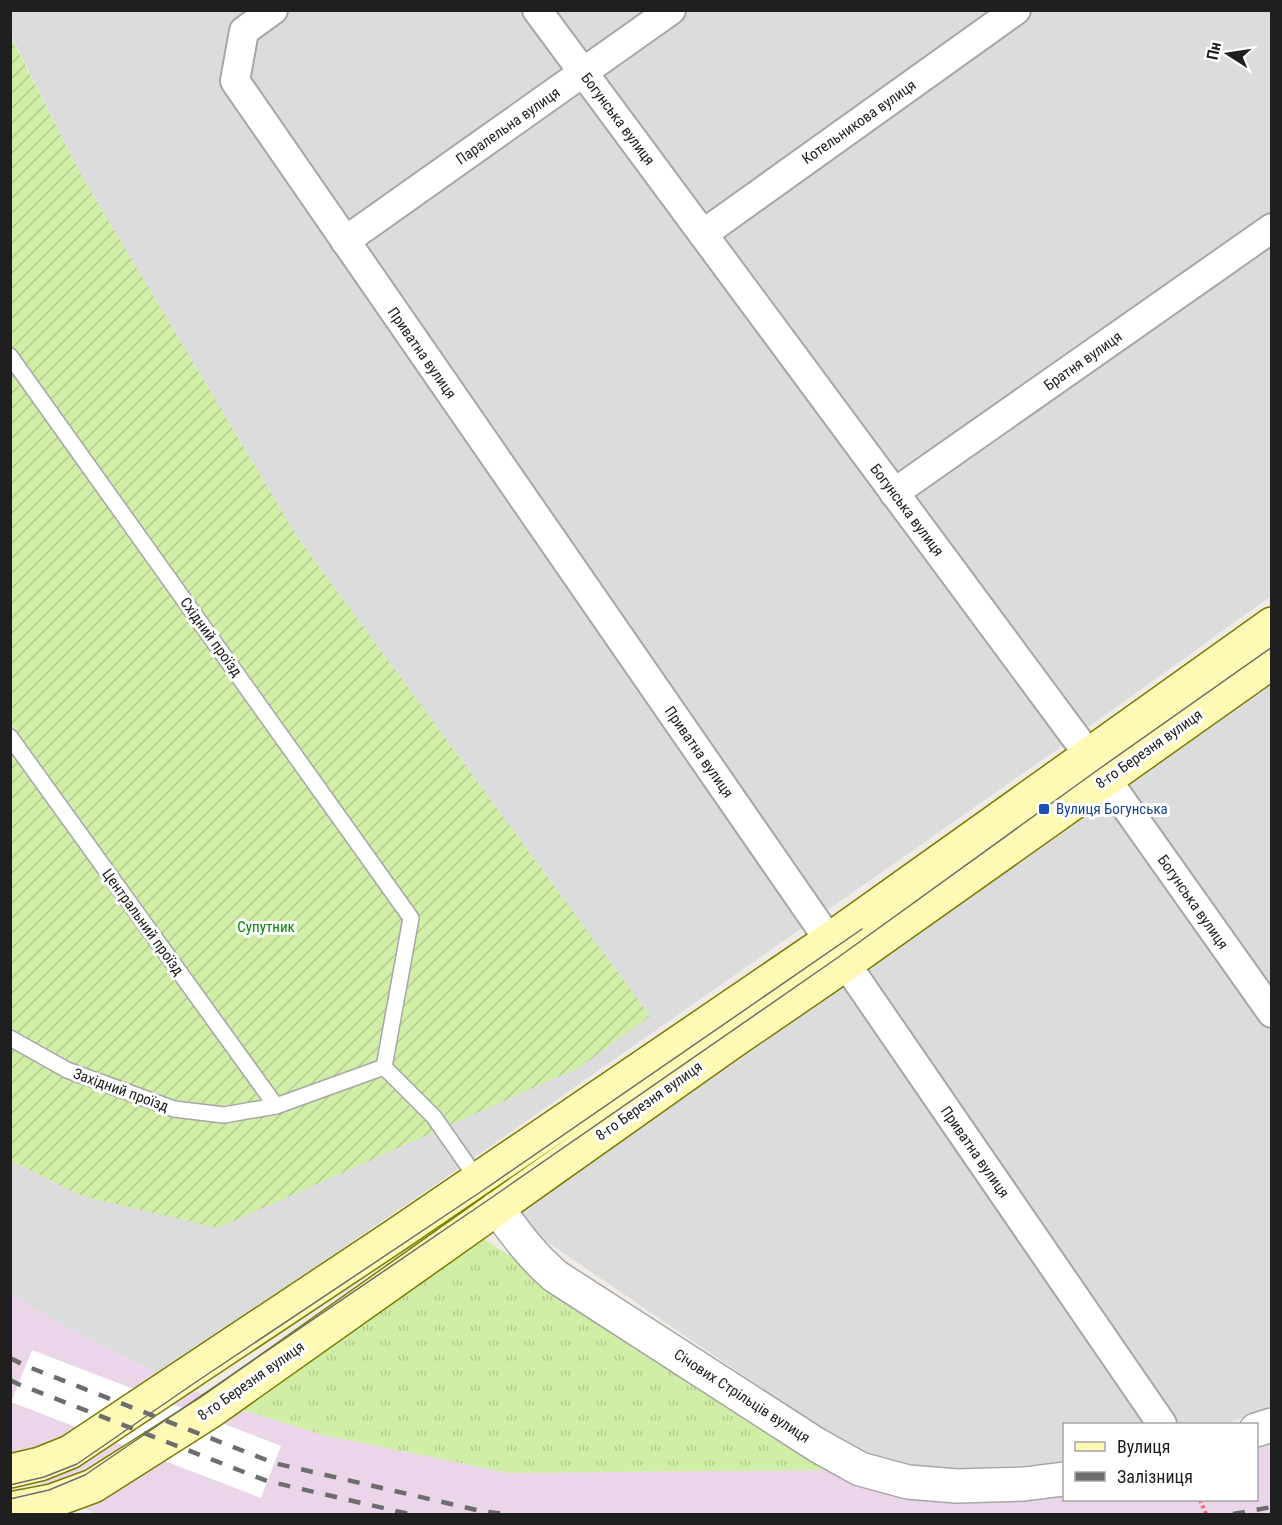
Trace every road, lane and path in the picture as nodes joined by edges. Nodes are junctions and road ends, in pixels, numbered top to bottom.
1 (273, 10) edge
2 (537, 10) edge
3 (671, 10) edge
4 (1016, 10) edge
5 (583, 73) junction
6 (1272, 228) edge
7 (703, 234) junction
8 (345, 241) junction
9 (10, 356) edge
10 (894, 493) junction
11 (1272, 624) edge
12 (1272, 662) edge
13 (10, 737) edge
14 (1097, 767) junction
15 (838, 952) junction
16 (1272, 1013) edge
17 (10, 1038) edge
18 (384, 1067) junction
19 (276, 1106) junction
20 (478, 1180) junction
21 (497, 1208) junction
22 (1161, 1423) edge
23 (10, 1471) edge
24 (1063, 1479) edge
25 (1200, 1501) edge
26 (10, 1509) edge
27 (1206, 1515) edge

1 - 8 street, Приватна вулиця
2 - 5 street, Богунська вулиця
3 - 5 street, Паралельна вулиця
4 - 7 street, Котельникова вулиця
5 - 7 street, Богунська вулиця
5 - 8 street, Паралельна вулиця
6 - 10 street, Братня вулиця
7 - 10 street, Богунська вулиця
8 - 15 street, Приватна вулиця
9 - 18 lane, Східний проїзд
10 - 14 street, Богунська вулиця
11 - 14 main road, 8-го Березня вулиця
12 - 14 main road, 8-го Березня вулиця
13 - 19 lane, Центральний проїзд
14 - 15 main road, 8-го Березня вулиця
14 - 16 street, Богунська вулиця
15 - 20 main road, 8-го Березня вулиця
15 - 21 main road, 8-го Березня вулиця
15 - 22 street, Приватна вулиця
17 - 19 lane, Західний проїзд
18 - 19 lane, Західний проїзд
18 - 20 lane
20 - 21 main road, Січових Стрільців вулиця
20 - 23 main road, 8-го Березня вулиця
21 - 24 street, Січових Стрільців вулиця
21 - 26 main road, 8-го Березня вулиця
25 - 27 path

